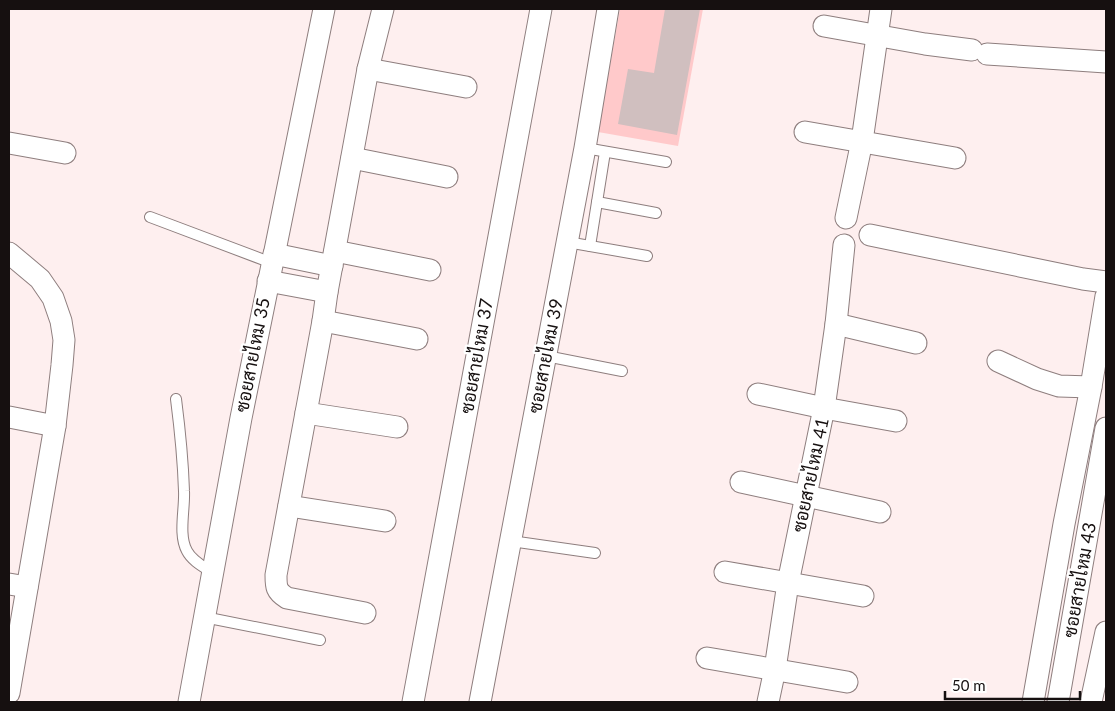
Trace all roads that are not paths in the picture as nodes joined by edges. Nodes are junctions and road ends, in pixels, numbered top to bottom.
1 (324, 9) edge
2 (383, 9) edge
3 (541, 9) edge
4 (608, 9) edge
5 (881, 9) edge
6 (824, 26) dead end
7 (877, 36) junction
8 (1106, 62) edge
9 (368, 69) junction
10 (466, 87) dead end
11 (805, 132) dead end
12 (862, 141) junction
13 (9, 143) edge
14 (595, 150) junction
15 (65, 153) dead end
16 (352, 158) junction
17 (955, 158) dead end
18 (666, 162) dead end
19 (447, 177) dead end
20 (597, 202) junction
21 (656, 213) dead end
22 (150, 217) dead end
23 (846, 218) junction
24 (870, 235) junction
25 (567, 242) junction
26 (844, 245) junction
27 (590, 246) junction
28 (9, 253) edge
29 (647, 256) dead end
30 (333, 259) junction
31 (271, 266) junction
32 (430, 270) dead end
33 (1106, 282) edge
34 (327, 292) junction
35 (1106, 296) edge
36 (323, 321) junction
37 (836, 324) junction
38 (417, 339) dead end
39 (916, 343) dead end
40 (546, 356) junction
41 (998, 361) dead end
42 (622, 371) dead end
43 (1091, 387) junction
44 (758, 394) dead end
45 (176, 399) dead end
46 (824, 408) junction
47 (306, 413) junction
48 (9, 417) edge
49 (896, 420) dead end
50 (54, 426) junction
51 (397, 427) dead end
52 (1106, 428) edge
53 (1075, 469) junction
54 (1102, 480) edge
55 (741, 482) dead end
56 (806, 496) junction
57 (289, 506) junction
58 (880, 512) dead end
59 (385, 521) dead end
60 (511, 542) junction
61 (595, 553) dead end
62 (725, 572) dead end
63 (213, 573) junction
64 (788, 584) junction
65 (18, 586) edge
66 (863, 596) dead end
67 (364, 613) dead end
68 (204, 617) junction
69 (1106, 632) edge
70 (320, 640) dead end
71 (707, 658) dead end
72 (775, 669) junction
73 (1064, 670) junction
74 (1096, 676) junction
75 (847, 682) dead end
76 (9, 693) edge
77 (189, 702) edge
78 (413, 702) edge
79 (480, 702) edge
80 (768, 702) edge
81 (1033, 702) edge
82 (1058, 702) edge
83 (1091, 702) edge

1 - 31 street, ซอยสายไหม 35
2 - 9 street
3 - 78 street, ซอยสายไหม 37
4 - 14 street, ซอยสายไหม 39
5 - 7 street
6 - 7 street
7 - 8 street
7 - 12 street
9 - 10 street
9 - 16 street
11 - 12 street
12 - 17 street
12 - 23 street
13 - 15 street
14 - 18 lane
14 - 20 lane
14 - 25 street, ซอยสายไหม 39
16 - 19 street
16 - 30 street
20 - 21 lane
20 - 27 lane
22 - 31 lane
23 - 24 street
23 - 26 street
24 - 26 street
24 - 33 street
25 - 27 lane
25 - 40 street, ซอยสายไหม 39
26 - 37 street, ซอยสายไหม 41
27 - 29 lane
28 - 50 street
30 - 31 street
30 - 32 street
30 - 34 street
31 - 34 street
31 - 63 street, ซอยสายไหม 35
34 - 36 street
35 - 43 street
36 - 38 street
36 - 47 street
37 - 39 street
37 - 46 street, ซอยสายไหม 41
40 - 42 lane
40 - 60 street, ซอยสายไหม 39
41 - 43 street
43 - 53 street
44 - 46 street
45 - 63 lane
46 - 49 street
46 - 56 street, ซอยสายไหม 41
47 - 51 street
47 - 57 street
48 - 50 street
50 - 65 street
52 - 54 street, ซอยสายไหม 43
53 - 54 street
53 - 81 street
54 - 73 street, ซอยสายไหม 43
55 - 56 street
56 - 58 street
56 - 64 street, ซอยสายไหม 41
57 - 59 street
57 - 67 street
60 - 61 lane
60 - 79 street, ซอยสายไหม 39
62 - 64 street
63 - 68 street, ซอยสายไหม 35
64 - 66 street
64 - 72 street, ซอยสายไหม 41
65 - 76 street
68 - 70 lane
68 - 77 street, ซอยสายไหม 35
69 - 74 street
71 - 72 street
72 - 75 street
72 - 80 street, ซอยสายไหม 41
73 - 74 street
73 - 82 street, ซอยสายไหม 43
74 - 83 street

